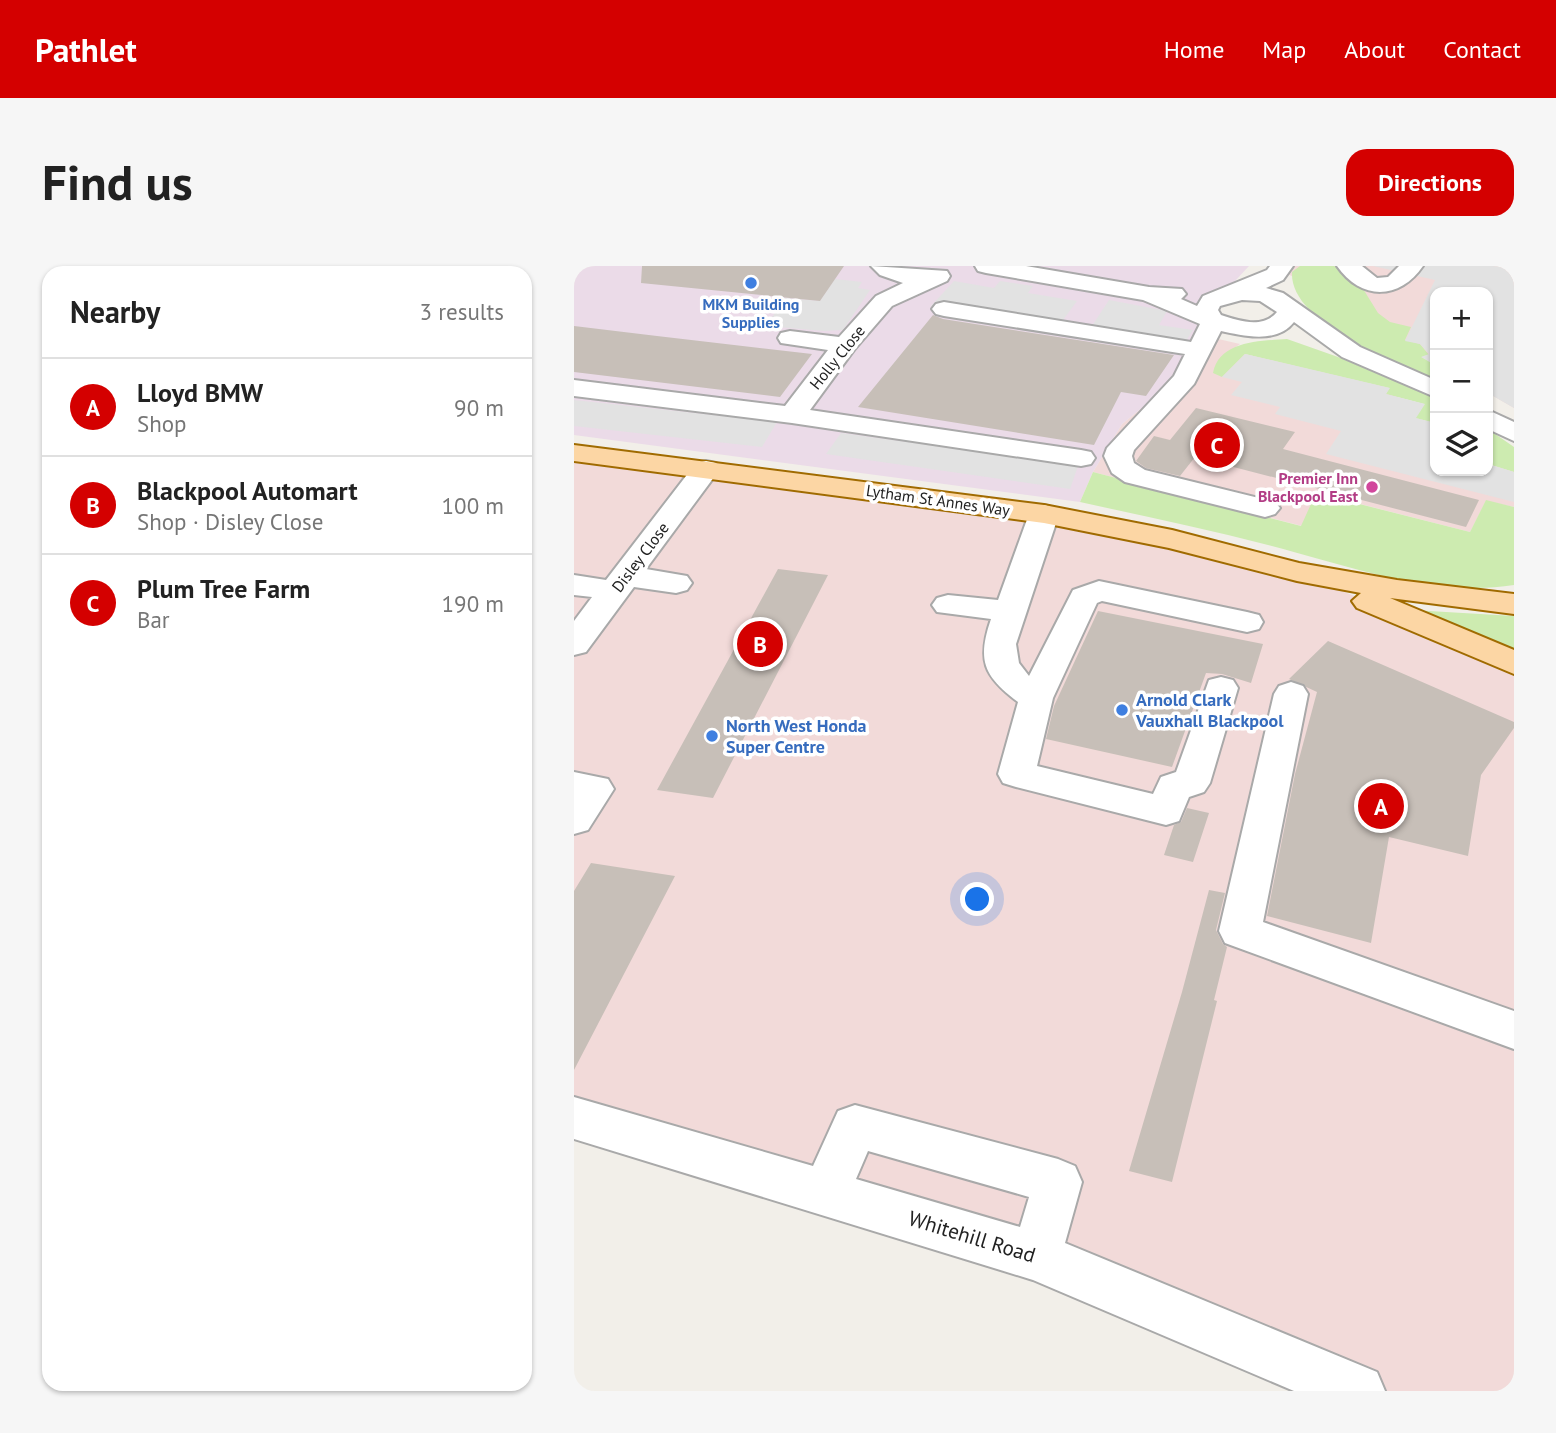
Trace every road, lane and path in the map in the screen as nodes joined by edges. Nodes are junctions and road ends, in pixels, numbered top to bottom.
1 (1348, 266) edge
2 (1412, 266) edge
3 (884, 268) edge
4 (964, 271) edge
5 (1104, 286) junction
6 (1279, 286) edge
7 (1149, 294) junction
8 (1229, 294) junction
9 (884, 301) junction
10 (944, 309) dead end
11 (1212, 319) junction
12 (1071, 329) junction
13 (1263, 330) junction
14 (790, 338) dead end
15 (845, 345) junction
16 (1190, 351) junction
17 (1351, 352) junction
18 (1430, 387) edge
19 (574, 388) edge
20 (792, 415) junction
21 (1493, 421) edge
22 (1514, 433) edge
23 (574, 453) edge
24 (1082, 458) dead end
25 (706, 469) junction
26 (1265, 508) dead end
27 (1044, 514) junction
28 (1297, 572) junction
29 (621, 583) junction
30 (676, 583) dead end
31 (574, 585) edge
32 (1514, 604) edge
33 (948, 605) dead end
34 (1009, 611) junction
35 (1247, 622) dead end
36 (574, 644) edge
37 (1514, 663) edge
38 (1221, 688) dead end
39 (1292, 694) dead end
40 (1036, 698) junction
41 (584, 787) edge
42 (574, 820) edge
43 (1514, 1030) edge
44 (574, 1118) edge
45 (826, 1192) junction
46 (1035, 1256) junction
47 (1357, 1391) edge

1 - 2 street
3 - 4 street
3 - 9 street, Holly Close
4 - 5 street
4 - 9 street, Holly Close
5 - 7 street
5 - 12 street
6 - 8 street
6 - 13 street
6 - 17 street
7 - 8 street
7 - 11 street
8 - 11 street
9 - 15 street, Holly Close
10 - 12 street
11 - 13 street
11 - 16 street
12 - 16 street
13 - 16 street
13 - 17 street
14 - 15 street
15 - 20 street, Holly Close
16 - 26 street
17 - 18 street
19 - 20 street
20 - 24 street
21 - 22 street
23 - 25 main road, Lytham St Annes Way
25 - 27 main road, Lytham St Annes Way
25 - 29 street, Disley Close
27 - 28 main road, Lytham St Annes Way
27 - 34 street
28 - 32 main road, Lytham St Annes Way
28 - 37 main road, Lytham St Annes Way
29 - 30 street
29 - 31 street
29 - 36 street, Disley Close
33 - 34 street
34 - 40 street
35 - 40 street
38 - 40 street
39 - 43 street
41 - 42 street
44 - 45 street, Whitehill Road
45 - 46 street, Whitehill Road
45 - 46 street
46 - 47 street, Whitehill Road

